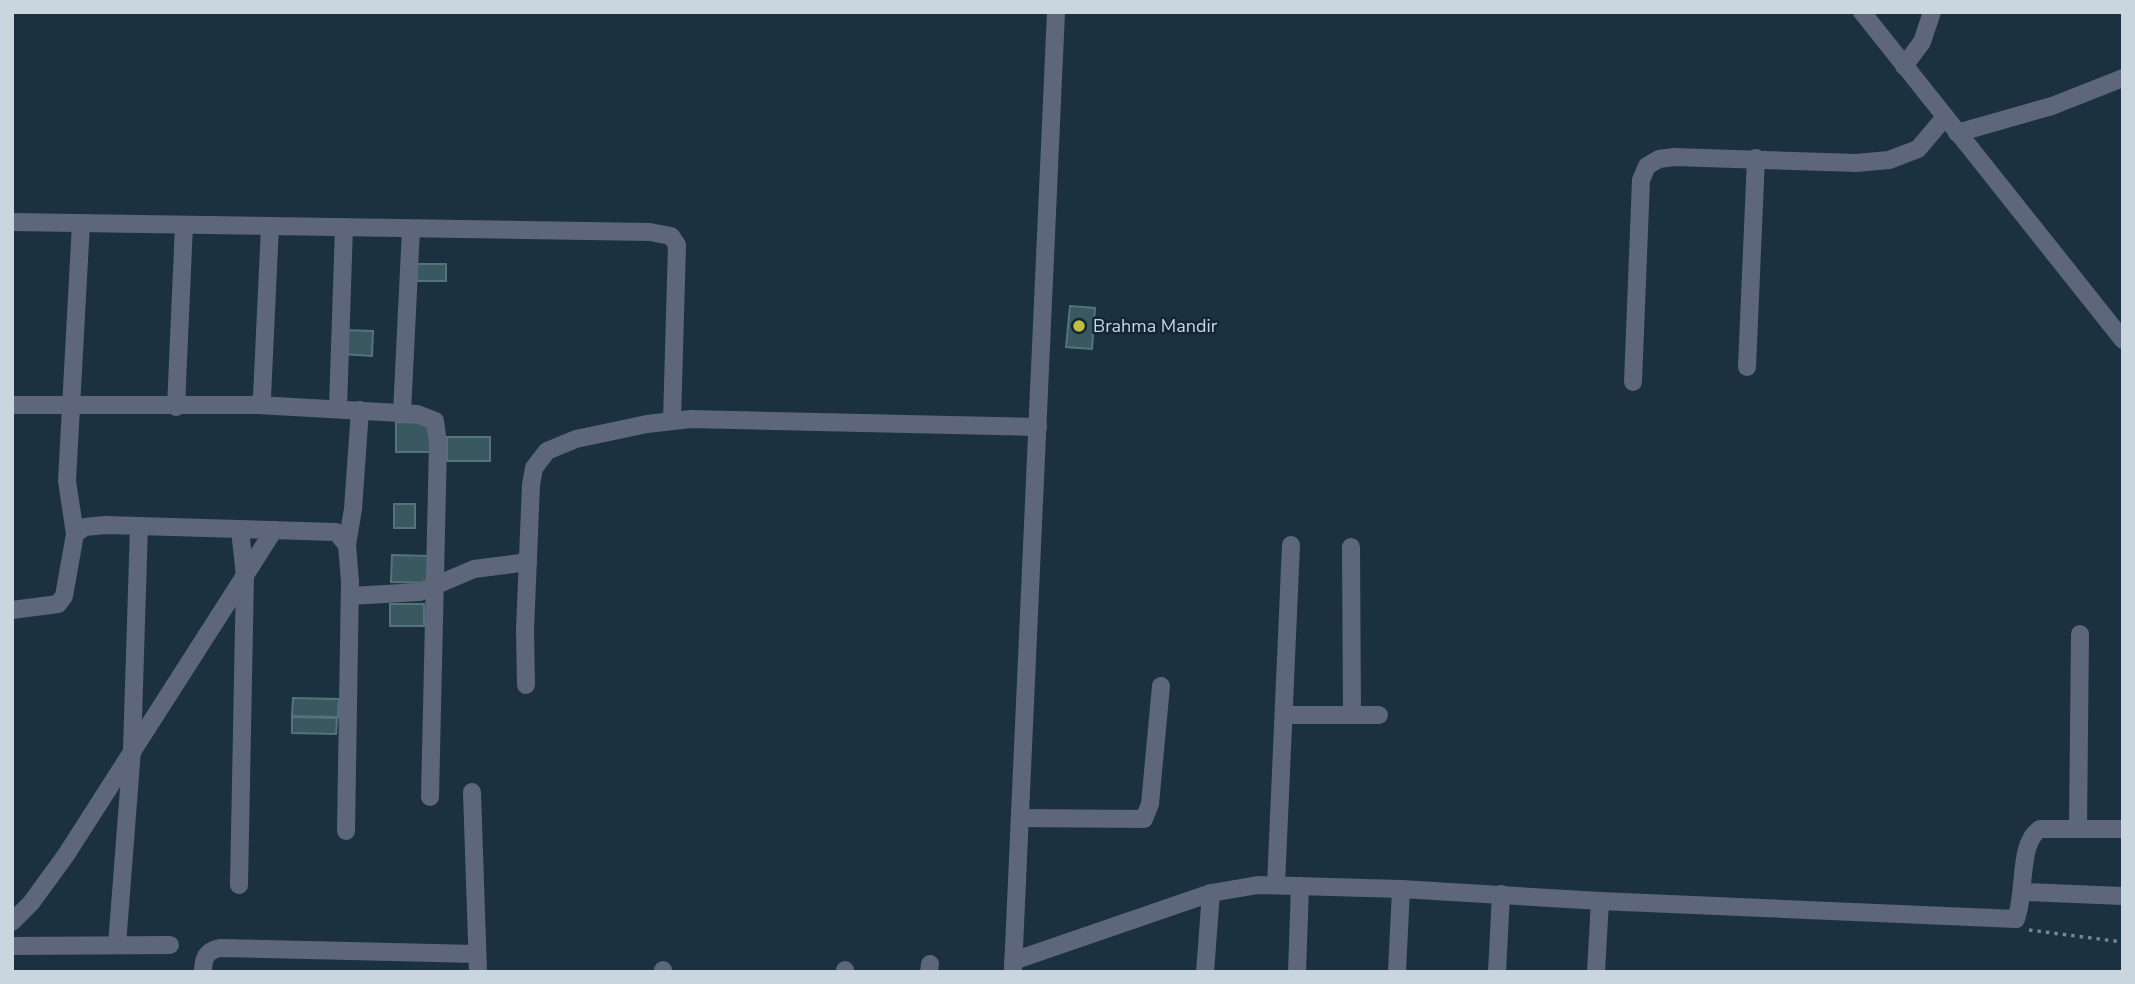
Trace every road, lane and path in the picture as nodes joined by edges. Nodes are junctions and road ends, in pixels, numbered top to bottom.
1 (1056, 12) edge
2 (1862, 12) edge
3 (1932, 12) edge
4 (1904, 66) junction
5 (2123, 78) edge
6 (1945, 117) junction
7 (1957, 133) junction
8 (1756, 158) junction
9 (12, 222) edge
10 (81, 223) junction
11 (184, 225) junction
12 (270, 226) junction
13 (344, 227) junction
14 (411, 229) junction
15 (2123, 340) edge
16 (1747, 368) dead end
17 (1633, 382) dead end
18 (12, 405) edge
19 (72, 405) junction
20 (258, 405) junction
21 (176, 407) junction
22 (338, 408) junction
23 (360, 410) junction
24 (402, 413) junction
25 (672, 421) junction
26 (1038, 427) junction
27 (139, 526) junction
28 (240, 530) junction
29 (274, 530) junction
30 (75, 534) junction
31 (347, 545) junction
32 (1291, 545) dead end
33 (1351, 547) dead end
34 (528, 562) junction
35 (245, 576) junction
36 (435, 587) junction
37 (350, 596) junction
38 (12, 610) edge
39 (2080, 634) dead end
40 (526, 685) dead end
41 (1161, 686) dead end
42 (1285, 715) junction
43 (1352, 715) junction
44 (1379, 715) dead end
45 (132, 750) junction
46 (472, 792) dead end
47 (430, 797) dead end
48 (1021, 818) junction
49 (2123, 829) edge
50 (2078, 830) junction
51 (346, 831) dead end
52 (239, 885) dead end
53 (1276, 886) junction
54 (1300, 886) junction
55 (1401, 889) junction
56 (2024, 892) junction
57 (1211, 893) junction
58 (1502, 894) junction
59 (2123, 896) edge
60 (1601, 901) junction
61 (2016, 919) junction
62 (12, 922) edge
63 (2123, 942) edge
64 (170, 944) dead end
65 (117, 945) junction
66 (12, 946) edge
67 (477, 963) edge
68 (1013, 966) edge
69 (203, 972) edge
70 (1205, 972) edge
71 (1297, 972) edge
72 (1398, 972) edge
73 (1497, 972) edge
74 (1596, 972) edge

1 - 26 street
2 - 4 street
3 - 4 street
4 - 6 street
5 - 7 street
6 - 7 street
6 - 8 street
7 - 15 street
8 - 16 street
8 - 17 street
9 - 10 street
10 - 11 street
10 - 19 street
11 - 12 street
11 - 21 street
12 - 13 street
12 - 20 street
13 - 14 street
13 - 22 street
14 - 24 street
14 - 25 street
18 - 19 street
19 - 21 street
19 - 30 street
20 - 21 street
20 - 22 street
22 - 23 street
23 - 24 street
23 - 31 street
24 - 36 street
25 - 26 street
25 - 34 street
26 - 48 street
27 - 28 street
27 - 30 street
27 - 45 street
28 - 29 street
28 - 35 street
29 - 31 street
29 - 35 street
30 - 38 street
31 - 37 street
32 - 42 street
33 - 43 street
34 - 36 street
34 - 40 street
35 - 45 street
35 - 52 street
36 - 37 street
36 - 47 street
37 - 51 street
39 - 50 street
41 - 48 street
42 - 43 street
42 - 53 street
43 - 44 street
45 - 62 street
45 - 65 street
46 - 67 street
48 - 68 street
49 - 50 street
50 - 56 street
53 - 54 street
53 - 57 street
54 - 55 street
54 - 71 street
55 - 58 street
55 - 72 street
56 - 59 street
56 - 61 street
57 - 68 street
57 - 70 street
58 - 60 street
58 - 73 street
60 - 61 street
60 - 74 street
61 - 63 path
64 - 65 street
65 - 66 street
67 - 69 street

